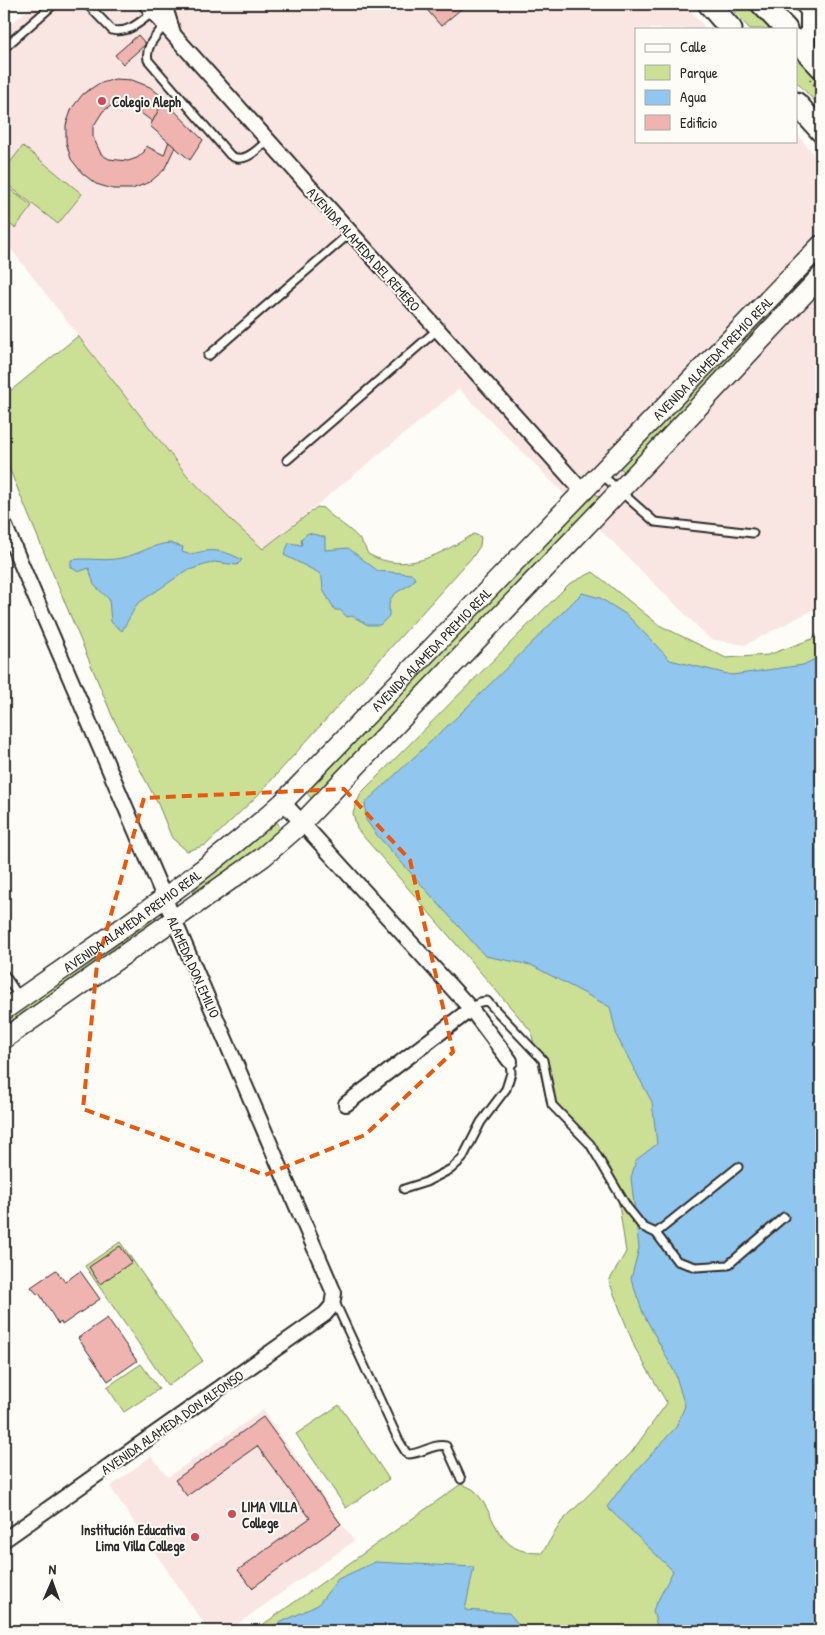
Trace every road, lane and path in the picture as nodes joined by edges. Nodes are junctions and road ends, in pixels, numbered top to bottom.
1 (54, 4) edge
2 (87, 4) edge
3 (164, 4) edge
4 (709, 4) edge
5 (762, 4) edge
6 (808, 6) edge
7 (149, 8) edge
8 (164, 26) junction
9 (730, 28) edge
10 (785, 28) edge
11 (175, 39) junction
12 (4, 48) edge
13 (805, 52) edge
14 (821, 76) edge
15 (798, 105) edge
16 (821, 131) edge
17 (267, 141) junction
18 (350, 233) junction
19 (821, 245) edge
20 (821, 276) edge
21 (438, 330) junction
22 (208, 356) dead end
23 (287, 460) dead end
24 (602, 474) junction
25 (620, 491) junction
26 (584, 493) junction
27 (4, 524) edge
28 (753, 533) dead end
29 (283, 802) junction
30 (302, 823) junction
31 (164, 898) junction
32 (173, 919) junction
33 (4, 974) edge
34 (20, 998) junction
35 (471, 1009) junction
36 (4, 1010) edge
37 (4, 1039) edge
38 (510, 1061) joint
39 (346, 1104) dead end
40 (738, 1167) dead end
41 (404, 1189) dead end
42 (784, 1217) dead end
43 (656, 1233) junction
44 (334, 1300) junction
45 (462, 1479) dead end
46 (4, 1540) edge

1 - 12 lane
2 - 7 lane
3 - 11 street
4 - 9 main road
5 - 10 main road
6 - 13 street
7 - 8 street, AVENIDA ALAMEDA DEL REMERO
8 - 11 street, AVENIDA ALAMEDA DEL REMERO
8 - 17 lane
11 - 17 street, AVENIDA ALAMEDA DEL REMERO
13 - 14 main road
15 - 16 main road
17 - 18 street, AVENIDA ALAMEDA DEL REMERO
18 - 21 street, AVENIDA ALAMEDA DEL REMERO
18 - 22 lane
19 - 24 street, AVENIDA ALAMEDA PREMIO REAL
20 - 25 street, AVENIDA ALAMEDA PREMIO REAL
21 - 23 lane
21 - 26 street, AVENIDA ALAMEDA DEL REMERO
24 - 25 lane
24 - 26 street, AVENIDA ALAMEDA PREMIO REAL
25 - 28 lane
25 - 30 street, AVENIDA ALAMEDA PREMIO REAL
26 - 29 street, AVENIDA ALAMEDA PREMIO REAL
27 - 31 street, ALAMEDA DON EMILIO
29 - 30 street
29 - 31 street, AVENIDA ALAMEDA PREMIO REAL
30 - 32 street, AVENIDA ALAMEDA PREMIO REAL
30 - 35 street
31 - 32 street, ALAMEDA DON EMILIO
31 - 34 street, AVENIDA ALAMEDA PREMIO REAL
32 - 37 street, AVENIDA ALAMEDA PREMIO REAL
32 - 44 street, ALAMEDA DON EMILIO
33 - 34 lane
34 - 36 street, AVENIDA ALAMEDA PREMIO REAL
35 - 38 street
35 - 39 street
35 - 43 lane
38 - 41 lane
40 - 43 lane
42 - 43 lane
44 - 45 lane
44 - 46 street, AVENIDA ALAMEDA DON ALFONSO

